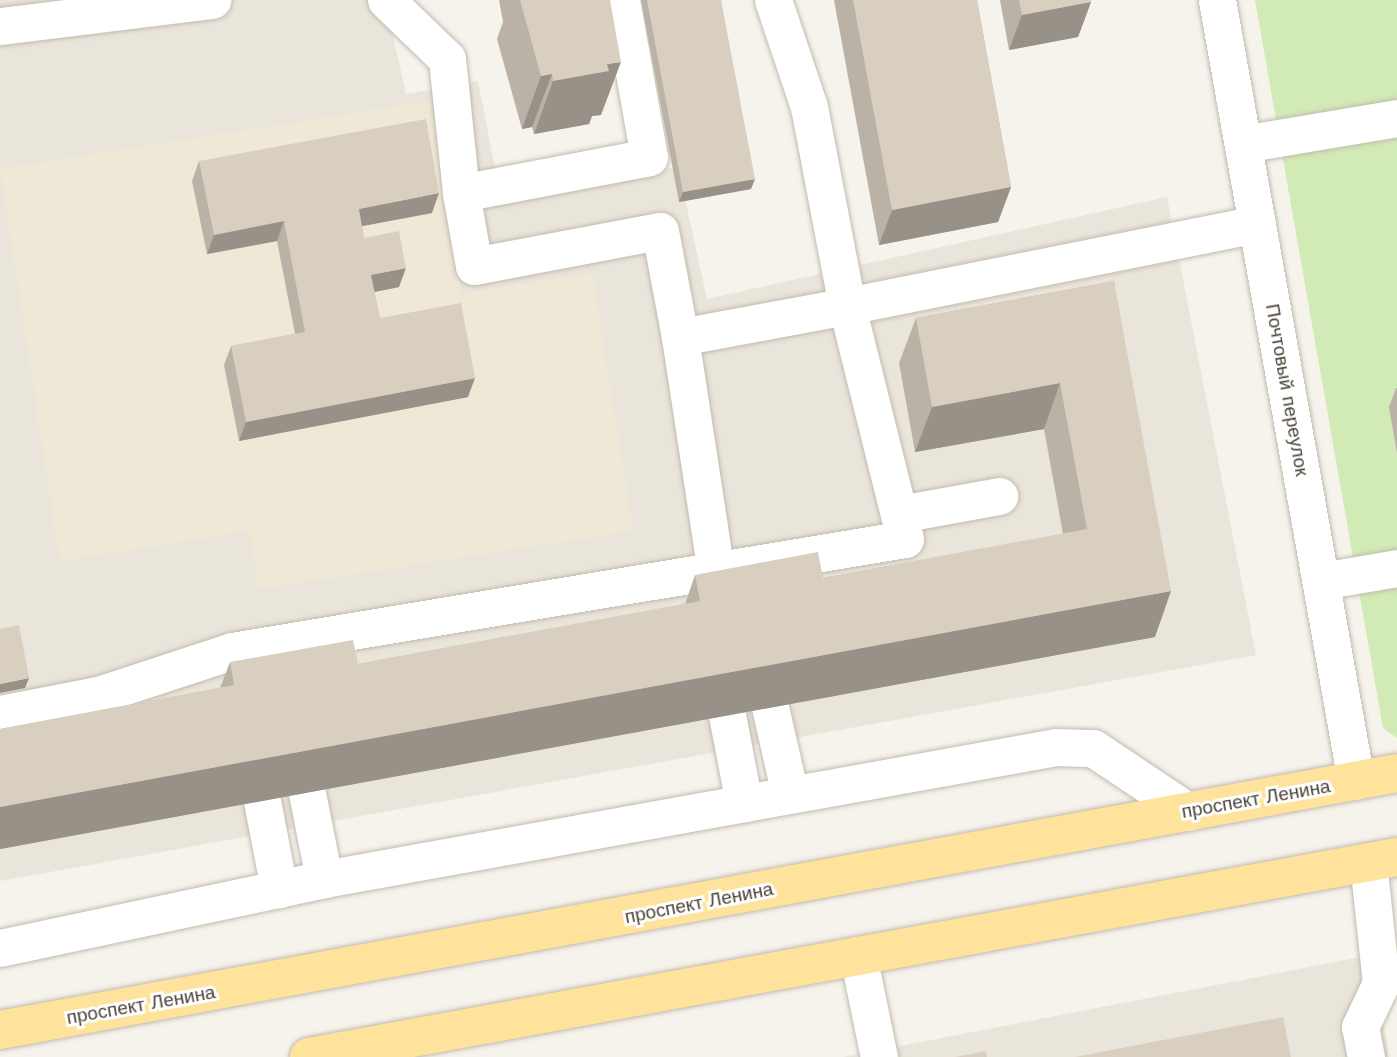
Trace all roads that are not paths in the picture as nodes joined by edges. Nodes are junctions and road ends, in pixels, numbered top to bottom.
1 (212, 0) edge
2 (386, 0) edge
3 (621, 0) edge
4 (773, 0) edge
5 (1217, 0) edge
6 (0, 26) edge
7 (1397, 118) edge
8 (1243, 144) junction
9 (461, 193) junction
10 (1257, 224) junction
11 (848, 306) junction
12 (680, 337) junction
13 (999, 496) dead end
14 (900, 514) junction
15 (715, 566) junction
16 (1397, 568) edge
17 (1321, 581) junction
18 (752, 607) edge
19 (707, 615) edge
20 (276, 644) junction
21 (232, 651) junction
22 (284, 681) edge
23 (239, 690) edge
24 (770, 707) edge
25 (0, 714) edge
26 (727, 715) edge
27 (1397, 773) edge
28 (1356, 781) junction
29 (307, 793) edge
30 (790, 795) junction
31 (262, 801) edge
32 (744, 803) junction
33 (1189, 812) junction
34 (1383, 859) edge
35 (324, 879) junction
36 (279, 888) junction
37 (0, 947) edge
38 (858, 955) junction
39 (0, 1030) edge
40 (875, 1041) edge
41 (395, 1049) edge
42 (309, 1057) edge
43 (855, 1057) edge
44 (1366, 1057) edge

1 - 6 street
2 - 9 street
3 - 9 street
4 - 11 street
5 - 8 street, Почтовый переулок
7 - 8 street
8 - 10 street, Почтовый переулок
9 - 12 street
10 - 11 street
10 - 17 street, Почтовый переулок
11 - 12 street
11 - 14 street
12 - 15 street
13 - 14 street
14 - 15 street
15 - 18 street
15 - 19 street
15 - 20 street
16 - 17 street
17 - 28 street, Почтовый переулок
20 - 21 street
20 - 22 street
21 - 23 street
21 - 25 street
24 - 30 street
26 - 32 street
27 - 28 main road, проспект Ленина
28 - 33 main road, проспект Ленина
29 - 35 street
30 - 32 street
30 - 33 street
31 - 36 street
32 - 35 street
33 - 39 main road, проспект Ленина
34 - 38 main road
34 - 44 street
35 - 36 street
36 - 37 street
38 - 40 street
38 - 41 main road
40 - 43 street
41 - 42 main road

